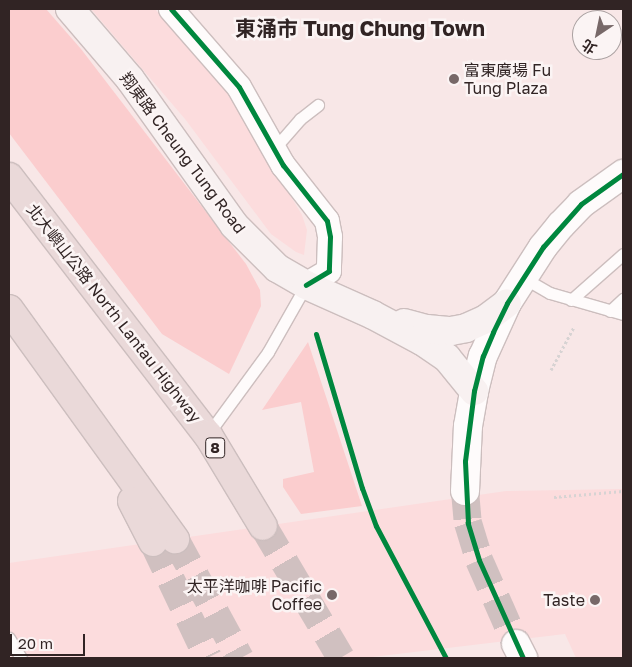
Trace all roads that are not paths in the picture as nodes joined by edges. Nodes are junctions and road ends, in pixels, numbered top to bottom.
1 (70, 9) edge
2 (171, 9) edge
3 (318, 105) dead end
4 (273, 150) junction
5 (623, 174) edge
6 (9, 178) edge
7 (623, 254) edge
8 (522, 277) junction
9 (306, 285) junction
10 (623, 299) edge
11 (571, 300) junction
12 (507, 303) junction
13 (9, 309) edge
14 (610, 310) junction
15 (623, 314) edge
16 (373, 315) junction
17 (474, 392) junction
18 (208, 435) junction
19 (465, 491) tunnel mouth
20 (263, 526) tunnel mouth
21 (164, 540) tunnel mouth
22 (9, 638) edge
23 (21, 658) edge

1 - 9 main road, 翔東路 Cheung Tung Road
2 - 4 street
3 - 4 lane
4 - 9 street
5 - 8 street
6 - 18 highway, 北大嶼山公路 North Lantau Highway / 8
7 - 11 lane
8 - 11 lane
8 - 12 street
9 - 16 main road, 翔東路 Cheung Tung Road
9 - 18 lane
10 - 14 lane
11 - 14 lane
12 - 16 main road
12 - 17 street
13 - 21 highway
14 - 15 lane
16 - 17 main road
17 - 19 street
18 - 20 highway, 北大嶼山公路 North Lantau Highway / 8
22 - 23 lane

